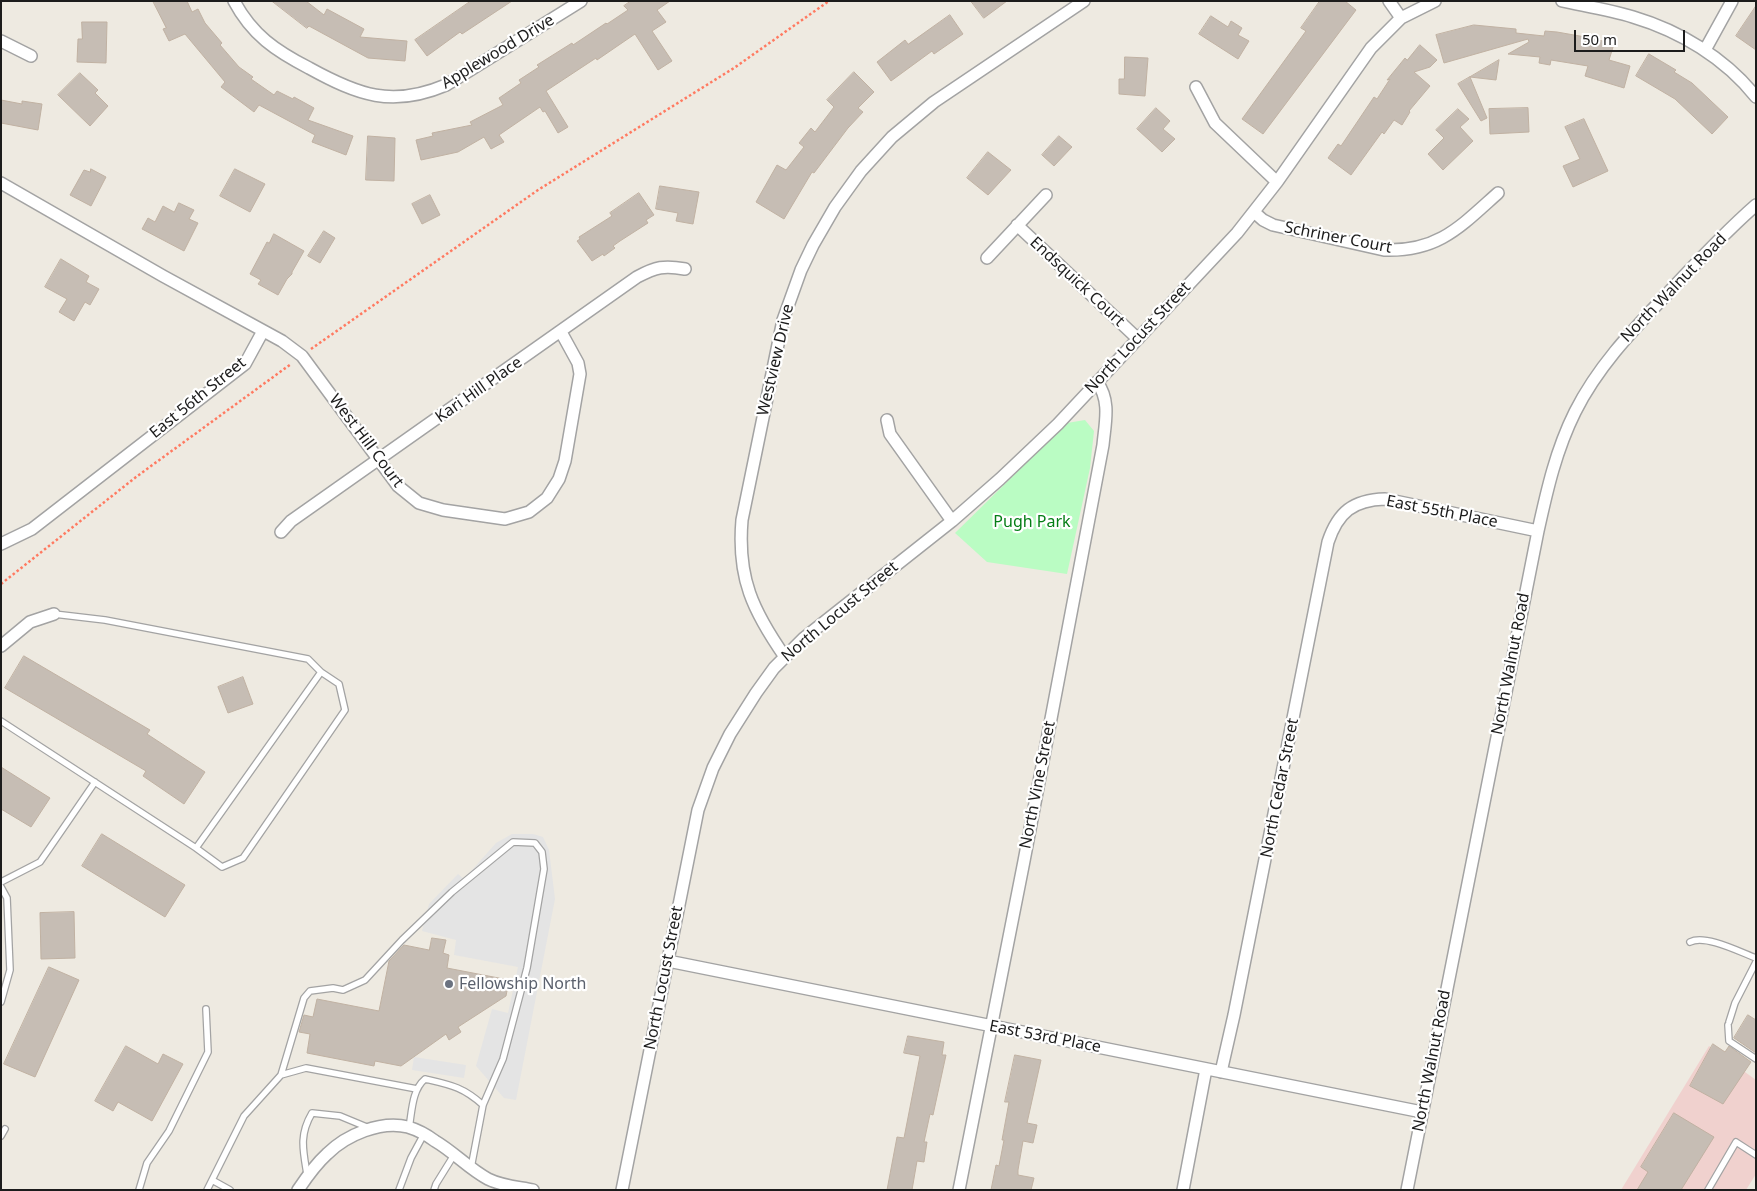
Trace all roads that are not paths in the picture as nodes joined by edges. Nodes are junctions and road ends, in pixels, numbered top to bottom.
1 (234, 1) edge
2 (582, 1) edge
3 (1084, 1) edge
4 (1389, 1) edge
5 (1435, 1) edge
6 (1562, 1) edge
7 (1732, 1) edge
8 (1401, 18) junction
9 (1, 41) edge
10 (1705, 50) junction
11 (31, 56) dead end
12 (1196, 87) dead end
13 (1756, 97) edge
14 (1277, 182) junction
15 (1, 183) edge
16 (1498, 193) dead end
17 (1046, 195) dead end
18 (1756, 205) edge
19 (1254, 212) junction
20 (1017, 225) junction
21 (987, 258) dead end
22 (685, 269) dead end
23 (263, 331) junction
24 (561, 332) junction
25 (1138, 339) junction
26 (1098, 382) junction
27 (887, 420) dead end
28 (378, 460) junction
29 (1348, 509) joint
30 (952, 521) junction
31 (1538, 531) junction
32 (281, 532) dead end
33 (1, 544) edge
34 (54, 614) joint
35 (1, 646) edge
36 (785, 657) junction
37 (321, 672) junction
38 (1, 721) edge
39 (95, 782) junction
40 (196, 848) junction
41 (1, 882) edge
42 (1, 887) edge
43 (1690, 942) dead end
44 (1756, 958) edge
45 (668, 961) junction
46 (1756, 962) edge
47 (1, 1002) edge
48 (206, 1009) dead end
49 (991, 1026) junction
50 (1756, 1059) edge
51 (1206, 1069) junction
52 (1221, 1072) junction
53 (281, 1075) junction
54 (417, 1089) junction
55 (483, 1105) junction
56 (1422, 1112) junction
57 (409, 1128) junction
58 (5, 1129) dead end
59 (371, 1129) junction
60 (424, 1134) junction
61 (1, 1136) edge
62 (454, 1155) junction
63 (1756, 1155) edge
64 (471, 1168) junction
65 (308, 1176) junction
66 (212, 1180) junction
67 (139, 1190) edge
68 (207, 1190) edge
69 (230, 1190) edge
70 (298, 1190) edge
71 (399, 1190) edge
72 (434, 1190) edge
73 (533, 1190) edge
74 (622, 1190) edge
75 (959, 1190) edge
76 (1183, 1190) edge
77 (1407, 1190) edge
78 (1708, 1190) edge

1 - 2 street, Applewood Drive
3 - 36 street, Westview Drive
4 - 8 street
5 - 8 street
6 - 10 street
7 - 10 street
8 - 14 street
9 - 11 street
10 - 13 street
12 - 14 street
14 - 19 street, North Locust Street
15 - 23 street
16 - 19 street, Schriner Court
17 - 20 street, Endsquick Court
18 - 31 street, North Walnut Road
19 - 25 street, North Locust Street
20 - 21 street, Endsquick Court
20 - 25 street, Endsquick Court
22 - 24 street, Kari Hill Place
23 - 28 street, West Hill Court
23 - 33 street, East 56th Street
24 - 28 street, Kari Hill Place
24 - 28 street, West Hill Court
25 - 26 street, North Locust Street
26 - 30 street, North Locust Street
26 - 49 street, North Vine Street
27 - 30 street
28 - 32 street, Kari Hill Place
29 - 31 street, East 55th Place
29 - 52 street, North Cedar Street
30 - 36 street, North Locust Street
31 - 56 street, North Walnut Road
34 - 35 street
34 - 37 lane
36 - 45 street, North Locust Street
37 - 40 lane
37 - 40 lane
38 - 39 lane
39 - 40 lane
39 - 41 lane
42 - 47 lane
43 - 44 lane
45 - 49 street, East 53rd Place
45 - 74 street, North Locust Street
46 - 50 lane
48 - 67 lane
49 - 51 street, East 53rd Place
49 - 75 street, North Vine Street
51 - 52 street, East 53rd Place
51 - 76 street
52 - 56 street, East 53rd Place
53 - 54 lane
53 - 55 lane
53 - 66 lane
54 - 55 lane
54 - 57 lane
55 - 64 lane
56 - 77 street, North Walnut Road
57 - 59 street
57 - 60 street
58 - 61 lane
59 - 65 street
59 - 65 lane
60 - 62 street
60 - 71 lane
62 - 64 street
62 - 72 lane
63 - 78 lane
64 - 73 street
65 - 70 street
66 - 68 lane
66 - 69 lane

